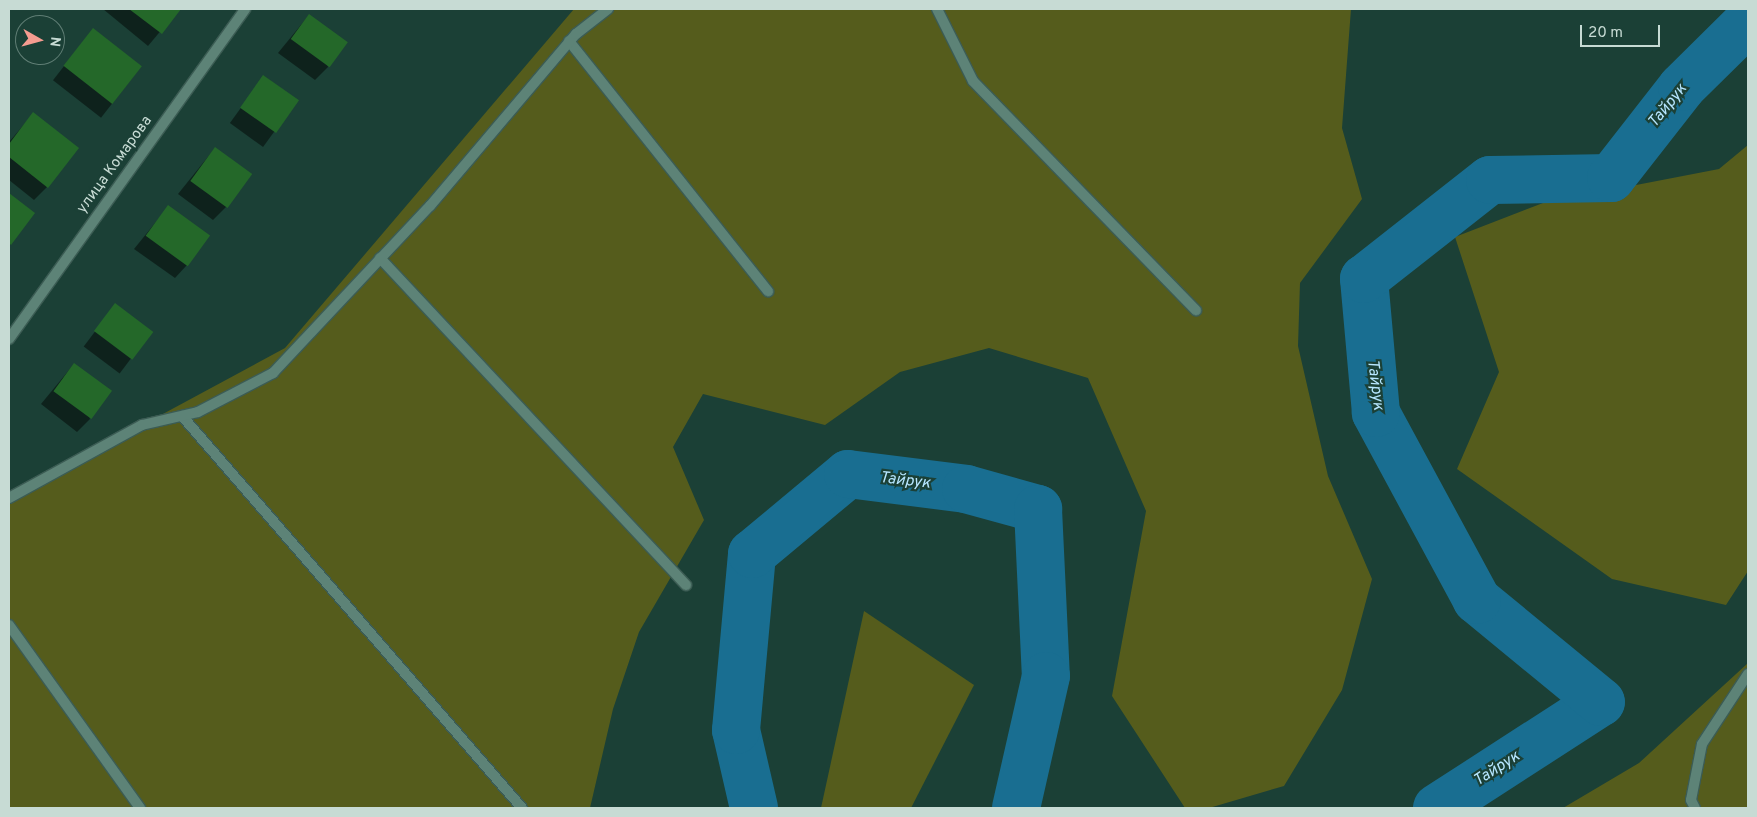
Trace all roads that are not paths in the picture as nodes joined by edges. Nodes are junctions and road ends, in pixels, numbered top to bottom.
1 (245, 9) edge
2 (608, 9) edge
3 (938, 9) edge
4 (569, 41) junction
5 (380, 258) junction
6 (768, 291) dead end
7 (1196, 310) dead end
8 (9, 339) edge
9 (182, 416) junction
10 (9, 498) edge
11 (686, 585) dead end
12 (9, 625) edge
13 (1748, 674) edge
14 (140, 808) edge
15 (522, 808) edge
16 (1695, 808) edge

1 - 8 street, улица Комарова
2 - 4 street
3 - 7 street
4 - 5 street
4 - 6 street
5 - 9 street
5 - 11 street
9 - 10 street
9 - 15 street
12 - 14 street
13 - 16 street

